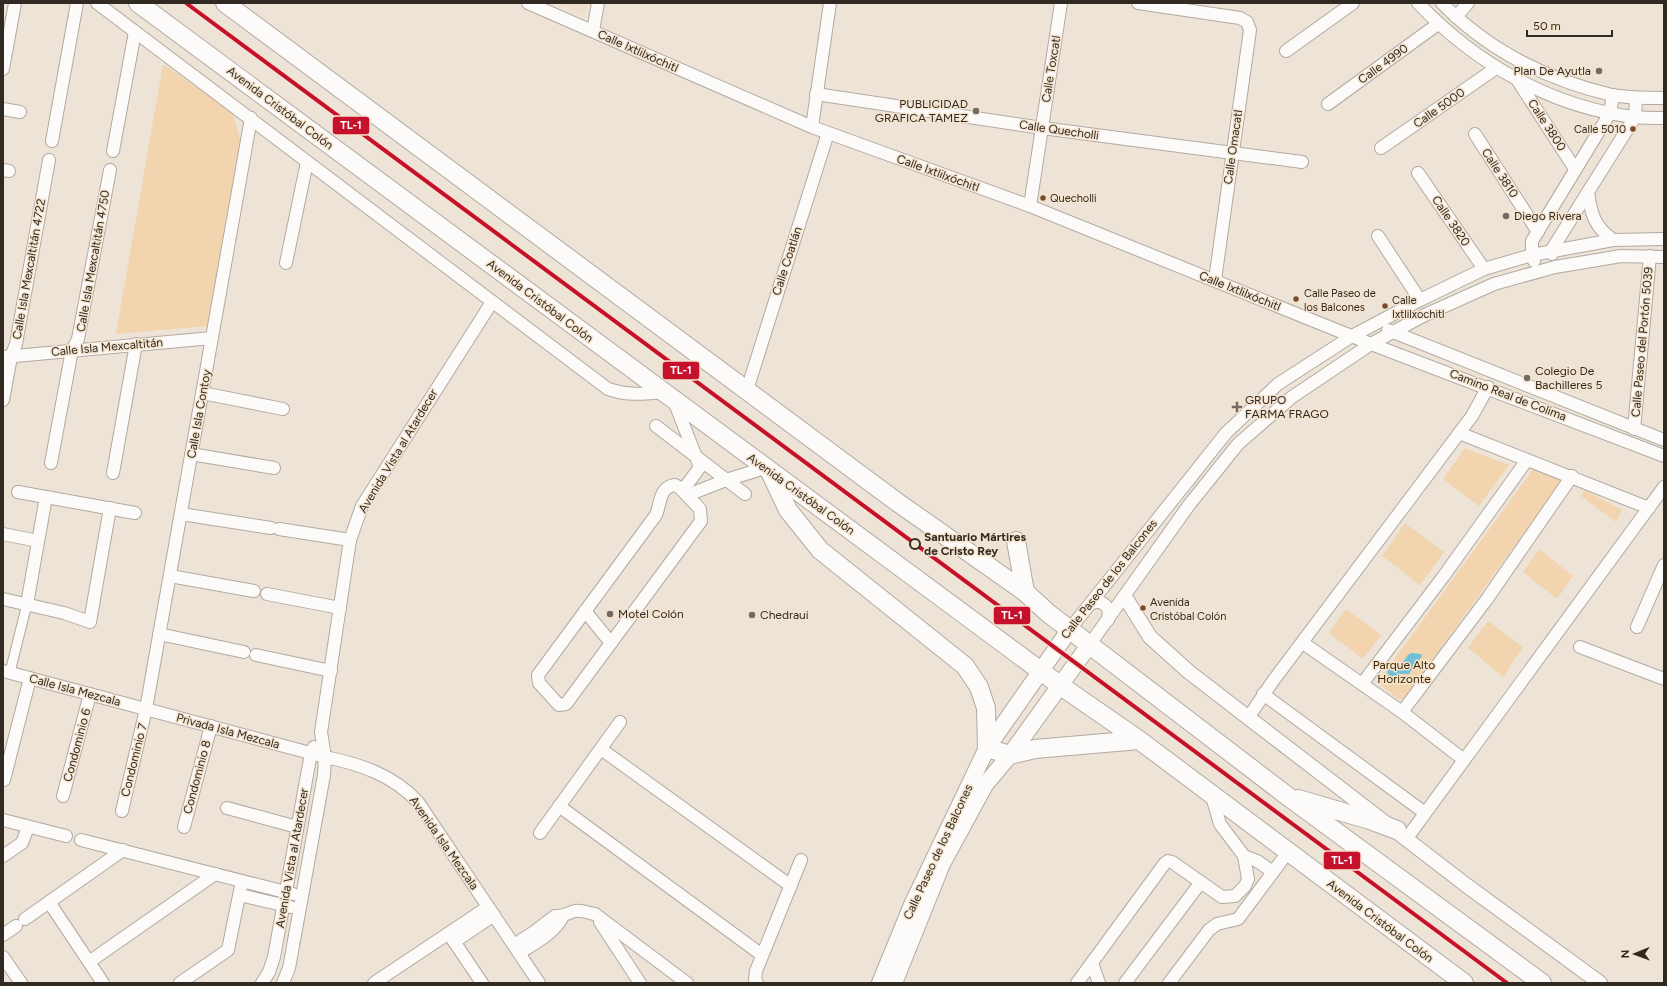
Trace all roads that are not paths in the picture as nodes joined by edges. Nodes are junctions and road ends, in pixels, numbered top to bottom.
1 (15, 3) edge
2 (77, 3) edge
3 (97, 3) edge
4 (138, 3) edge
5 (225, 3) edge
6 (528, 3) edge
7 (598, 3) edge
8 (830, 3) edge
9 (1061, 3) edge
10 (1138, 3) edge
11 (1353, 3) edge
12 (1418, 3) edge
13 (1442, 3) edge
14 (1468, 3) edge
15 (1456, 17) junction
16 (1438, 24) junction
17 (593, 31) junction
18 (135, 32) junction
19 (1286, 51) dead end
20 (1496, 68) junction
21 (3, 69) edge
22 (1518, 80) junction
23 (816, 94) junction
24 (1613, 95) junction
25 (1636, 98) junction
26 (1664, 98) edge
27 (1328, 104) dead end
28 (3, 109) edge
29 (20, 112) dead end
30 (1610, 113) junction
31 (1635, 117) junction
32 (251, 118) junction
33 (1664, 118) edge
34 (812, 127) junction
35 (1042, 128) junction
36 (828, 133) junction
37 (1475, 134) dead end
38 (52, 142) dead end
39 (1381, 148) dead end
40 (113, 150) dead end
41 (1232, 153) junction
42 (49, 160) dead end
43 (307, 162) junction
44 (1302, 162) dead end
45 (1575, 169) junction
46 (110, 170) dead end
47 (1418, 173) dead end
48 (1588, 192) junction
49 (1030, 206) junction
50 (1538, 232) junction
51 (1378, 236) dead end
52 (1664, 239) edge
53 (1613, 240) junction
54 (1551, 251) junction
55 (1532, 255) junction
56 (1650, 256) junction
57 (1664, 256) edge
58 (286, 263) dead end
59 (1555, 267) junction
60 (1484, 269) junction
61 (1537, 272) junction
62 (1215, 280) junction
63 (1420, 300) junction
64 (492, 302) junction
65 (1373, 324) junction
66 (1393, 332) junction
67 (1352, 336) junction
68 (212, 338) junction
69 (136, 344) junction
70 (1372, 344) junction
71 (72, 350) junction
72 (7, 357) edge
73 (1514, 381) junction
74 (1488, 387) junction
75 (747, 390) junction
76 (202, 394) junction
77 (1508, 395) junction
78 (669, 396) junction
79 (3, 400) edge
80 (283, 409) dead end
81 (656, 426) dead end
82 (1634, 429) junction
83 (1459, 433) junction
84 (1664, 440) edge
85 (191, 454) junction
86 (696, 456) junction
87 (1664, 456) edge
88 (1527, 460) junction
89 (51, 463) dead end
90 (274, 468) dead end
91 (768, 469) junction
92 (113, 473) dead end
93 (1572, 476) junction
94 (726, 480) junction
95 (1664, 487) edge
96 (18, 492) dead end
97 (685, 493) junction
98 (745, 494) dead end
99 (46, 497) junction
100 (110, 508) junction
101 (1649, 508) junction
102 (135, 513) dead end
103 (181, 514) junction
104 (3, 534) edge
105 (350, 540) junction
106 (38, 541) junction
107 (1016, 541) dead end
108 (1664, 565) edge
109 (170, 576) junction
110 (254, 592) dead end
111 (1025, 592) junction
112 (267, 594) dead end
113 (1125, 597) junction
114 (3, 599) edge
115 (27, 604) junction
116 (1090, 604) junction
117 (340, 608) junction
118 (585, 611) junction
119 (1108, 620) junction
120 (1637, 628) dead end
121 (1070, 629) junction
122 (159, 634) junction
123 (611, 642) junction
124 (1303, 642) junction
125 (1090, 644) junction
126 (1580, 647) dead end
127 (244, 652) dead end
128 (256, 655) dead end
129 (1040, 670) junction
130 (331, 671) junction
131 (6, 672) edge
132 (30, 678) junction
133 (1664, 679) edge
134 (1362, 684) junction
135 (1061, 686) junction
136 (90, 694) junction
137 (1263, 694) junction
138 (146, 709) junction
139 (1402, 712) junction
140 (1248, 718) junction
141 (620, 722) dead end
142 (211, 726) junction
143 (321, 732) junction
144 (1139, 740) junction
145 (987, 748) junction
146 (601, 749) junction
147 (311, 753) junction
148 (1010, 755) junction
149 (325, 757) junction
150 (1464, 760) junction
151 (4, 780) edge
152 (1211, 793) junction
153 (1286, 795) junction
154 (63, 796) dead end
155 (559, 806) junction
156 (227, 808) dead end
157 (122, 811) dead end
158 (1425, 813) junction
159 (3, 820) edge
160 (28, 826) junction
161 (184, 827) dead end
162 (297, 827) junction
163 (540, 833) dead end
164 (1402, 834) junction
165 (66, 836) dead end
166 (81, 840) dead end
167 (122, 850) junction
168 (1288, 852) junction
169 (3, 856) edge
170 (1244, 856) junction
171 (802, 860) dead end
172 (1273, 872) junction
173 (215, 874) junction
174 (242, 881) junction
175 (1201, 882) junction
176 (791, 886) junction
177 (286, 892) junction
178 (240, 894) junction
179 (302, 897) junction
180 (49, 902) junction
181 (283, 905) junction
182 (300, 909) junction
183 (491, 911) junction
184 (595, 914) junction
185 (3, 934) edge
186 (452, 938) junction
187 (517, 949) junction
188 (762, 955) junction
189 (3, 957) edge
190 (89, 962) junction
191 (1092, 962) junction
192 (21, 983) edge
193 (103, 983) edge
194 (180, 983) edge
195 (262, 983) edge
196 (283, 983) edge
197 (374, 983) edge
198 (482, 983) edge
199 (539, 983) edge
200 (640, 983) edge
201 (687, 983) edge
202 (757, 983) edge
203 (880, 983) edge
204 (894, 983) edge
205 (1077, 983) edge
206 (1099, 983) edge
207 (1125, 983) edge
208 (1169, 983) edge
209 (1464, 983) edge
210 (1542, 983) edge
211 (1600, 983) edge

1 - 21 street
2 - 38 street
3 - 18 street
4 - 78 main road, Avenida Cristóbal Colón
5 - 75 main road
6 - 17 street, Calle Ixtlilxóchitl
7 - 17 street
8 - 23 street
9 - 35 street, Calle Toxcatl
10 - 41 street, Calle Omacatl
11 - 19 street
12 - 16 street
13 - 15 street
14 - 15 street
15 - 24 street
16 - 20 street
16 - 27 street, Calle 4990
17 - 34 street, Calle Ixtlilxóchitl
18 - 32 street
18 - 40 street
20 - 22 street
20 - 39 street, Calle 5000
22 - 30 street
22 - 45 street, Calle 3800
23 - 34 street
23 - 35 street, Calle Quecholli
24 - 25 street
24 - 30 street
25 - 26 street
25 - 31 street
28 - 29 street
30 - 31 street
30 - 45 street
31 - 33 street
31 - 48 street
32 - 43 street
32 - 68 street, Calle Isla Contoy
34 - 36 street, Calle Ixtlilxóchitl
35 - 41 street, Calle Quecholli
35 - 49 street, Calle Toxcatl
36 - 49 street, Calle Ixtlilxóchitl
36 - 75 street, Calle Coatlán
37 - 50 street, Calle 3810
41 - 44 street, Calle Quecholli
41 - 62 street, Calle Omacatl
42 - 72 street, Calle Isla Mexcaltitán 4722
43 - 58 street
43 - 64 street
45 - 50 street
46 - 71 street, Calle Isla Mexcaltitán 4750
47 - 60 street, Calle 3820
48 - 53 street
48 - 54 street
49 - 62 street, Calle Ixtlilxóchitl
50 - 55 street
51 - 63 street
52 - 53 street, Calle Paseo de los Balcones
53 - 54 street, Calle Paseo de los Balcones
54 - 55 street, Calle Paseo de los Balcones
54 - 59 street
55 - 60 street, Calle Paseo de los Balcones
55 - 61 street
56 - 57 street, Calle Paseo de los Balcones
56 - 59 street, Calle Paseo de los Balcones
56 - 82 street, Calle Paseo del Portón 5039
59 - 61 street, Calle Paseo de los Balcones
60 - 63 street, Calle Paseo de los Balcones
61 - 66 street, Calle Paseo de los Balcones
62 - 67 street, Calle Ixtlilxóchitl
63 - 65 street, Calle Paseo de los Balcones
64 - 78 street
64 - 105 street, Avenida Vista al Atardecer
65 - 66 street, Camino Real de Colima
65 - 67 street, Calle Paseo de los Balcones
66 - 70 street, Calle Paseo de los Balcones
66 - 73 street, Camino Real de Colima
67 - 70 street, Camino Real de Colima
67 - 116 street, Calle Paseo de los Balcones
68 - 69 street, Calle Isla Mexcaltitán
68 - 76 street, Calle Isla Contoy
69 - 71 street, Calle Isla Mexcaltitán
69 - 92 street
70 - 74 street, Camino Real de Colima
70 - 113 street, Calle Paseo de los Balcones
71 - 72 street, Calle Isla Mexcaltitán
71 - 89 street, Calle Isla Mexcaltitán 4750
72 - 79 street, Calle Isla Mexcaltitán 4722
73 - 77 street
73 - 82 street, Camino Real de Colima
74 - 77 street, Camino Real de Colima
74 - 83 street
75 - 111 main road
76 - 80 street
76 - 85 street, Calle Isla Contoy
77 - 87 street, Camino Real de Colima
78 - 86 street
78 - 91 main road, Avenida Cristóbal Colón
81 - 86 street
82 - 84 street, Camino Real de Colima
83 - 88 street
83 - 124 street
85 - 90 street
85 - 103 street, Calle Isla Contoy
86 - 94 street
86 - 97 street
88 - 93 street
88 - 134 street
91 - 94 street
91 - 129 main road, Avenida Cristóbal Colón
91 - 145 main road
93 - 101 street
93 - 139 street
94 - 97 street
94 - 98 street
95 - 101 street
96 - 99 street
97 - 118 street
97 - 123 street
99 - 100 street
99 - 106 street
100 - 102 street
100 - 115 street
101 - 150 street
103 - 105 street
103 - 109 street, Calle Isla Contoy
104 - 106 street
105 - 117 street, Avenida Vista al Atardecer
106 - 115 street
107 - 111 main road
108 - 120 street
109 - 110 street
109 - 122 street, Calle Isla Contoy
111 - 121 main road
112 - 117 street
113 - 119 street, Calle Paseo de los Balcones
113 - 140 street
114 - 115 street
115 - 131 street
116 - 119 street
116 - 121 street, Calle Paseo de los Balcones
117 - 130 street, Avenida Vista al Atardecer
118 - 123 street
118 - 123 street
119 - 125 street, Calle Paseo de los Balcones
121 - 125 main road
121 - 129 main road, Calle Paseo de los Balcones
122 - 127 street
122 - 138 street, Calle Isla Contoy
124 - 134 street
124 - 137 street
125 - 135 main road, Calle Paseo de los Balcones
125 - 153 main road
126 - 133 street
128 - 130 street
129 - 135 main road, Avenida Cristóbal Colón
129 - 145 main road, Calle Paseo de los Balcones
130 - 143 street, Avenida Vista al Atardecer
131 - 132 street, Calle Isla Mezcala
132 - 136 street, Calle Isla Mezcala
132 - 151 street
134 - 139 street
135 - 144 main road, Avenida Cristóbal Colón
135 - 148 main road, Calle Paseo de los Balcones
136 - 138 street, Calle Isla Mezcala
136 - 154 street, Condominio 6
137 - 140 street
137 - 158 street
138 - 142 street, Privada Isla Mezcala
138 - 157 street, Condominio 7
139 - 150 street
140 - 164 street
141 - 146 street
142 - 147 street, Privada Isla Mezcala
142 - 161 street, Condominio 8
143 - 147 street, Avenida Vista al Atardecer
143 - 149 street, Avenida Vista al Atardecer
144 - 148 main road
144 - 152 main road, Avenida Cristóbal Colón
145 - 148 main road
145 - 203 main road, Calle Paseo de los Balcones
146 - 155 street
146 - 176 street
147 - 149 street, Avenida Isla Mezcala
147 - 162 street, Avenida Vista al Atardecer
148 - 204 main road, Calle Paseo de los Balcones
149 - 179 street, Avenida Vista al Atardecer
149 - 183 street, Avenida Isla Mezcala
150 - 158 street
152 - 168 main road, Avenida Cristóbal Colón
152 - 170 street
153 - 164 main road
153 - 210 main road
155 - 163 street
155 - 188 street
156 - 162 street
158 - 164 street
159 - 160 street
160 - 165 street
160 - 169 street
162 - 177 street, Avenida Vista al Atardecer
164 - 211 street
166 - 167 street
167 - 173 street
167 - 180 street
168 - 172 street
168 - 209 main road, Avenida Cristóbal Colón
170 - 172 street
170 - 175 street
171 - 176 street
172 - 208 street
173 - 174 street
173 - 190 street
174 - 177 street
174 - 178 street
175 - 191 street
175 - 207 street
176 - 188 street
177 - 179 street
177 - 181 street, Avenida Vista al Atardecer
178 - 181 street
178 - 194 street
179 - 182 street, Avenida Vista al Atardecer
180 - 185 street
180 - 190 street
181 - 182 street
181 - 195 street, Avenida Vista al Atardecer
182 - 196 street, Avenida Vista al Atardecer
183 - 186 street
183 - 187 street, Avenida Isla Mezcala
184 - 187 street
184 - 200 street
184 - 201 street
186 - 197 street
186 - 198 street
187 - 199 street, Avenida Isla Mezcala
188 - 202 street
189 - 192 street
190 - 193 street
191 - 205 street
191 - 206 street

